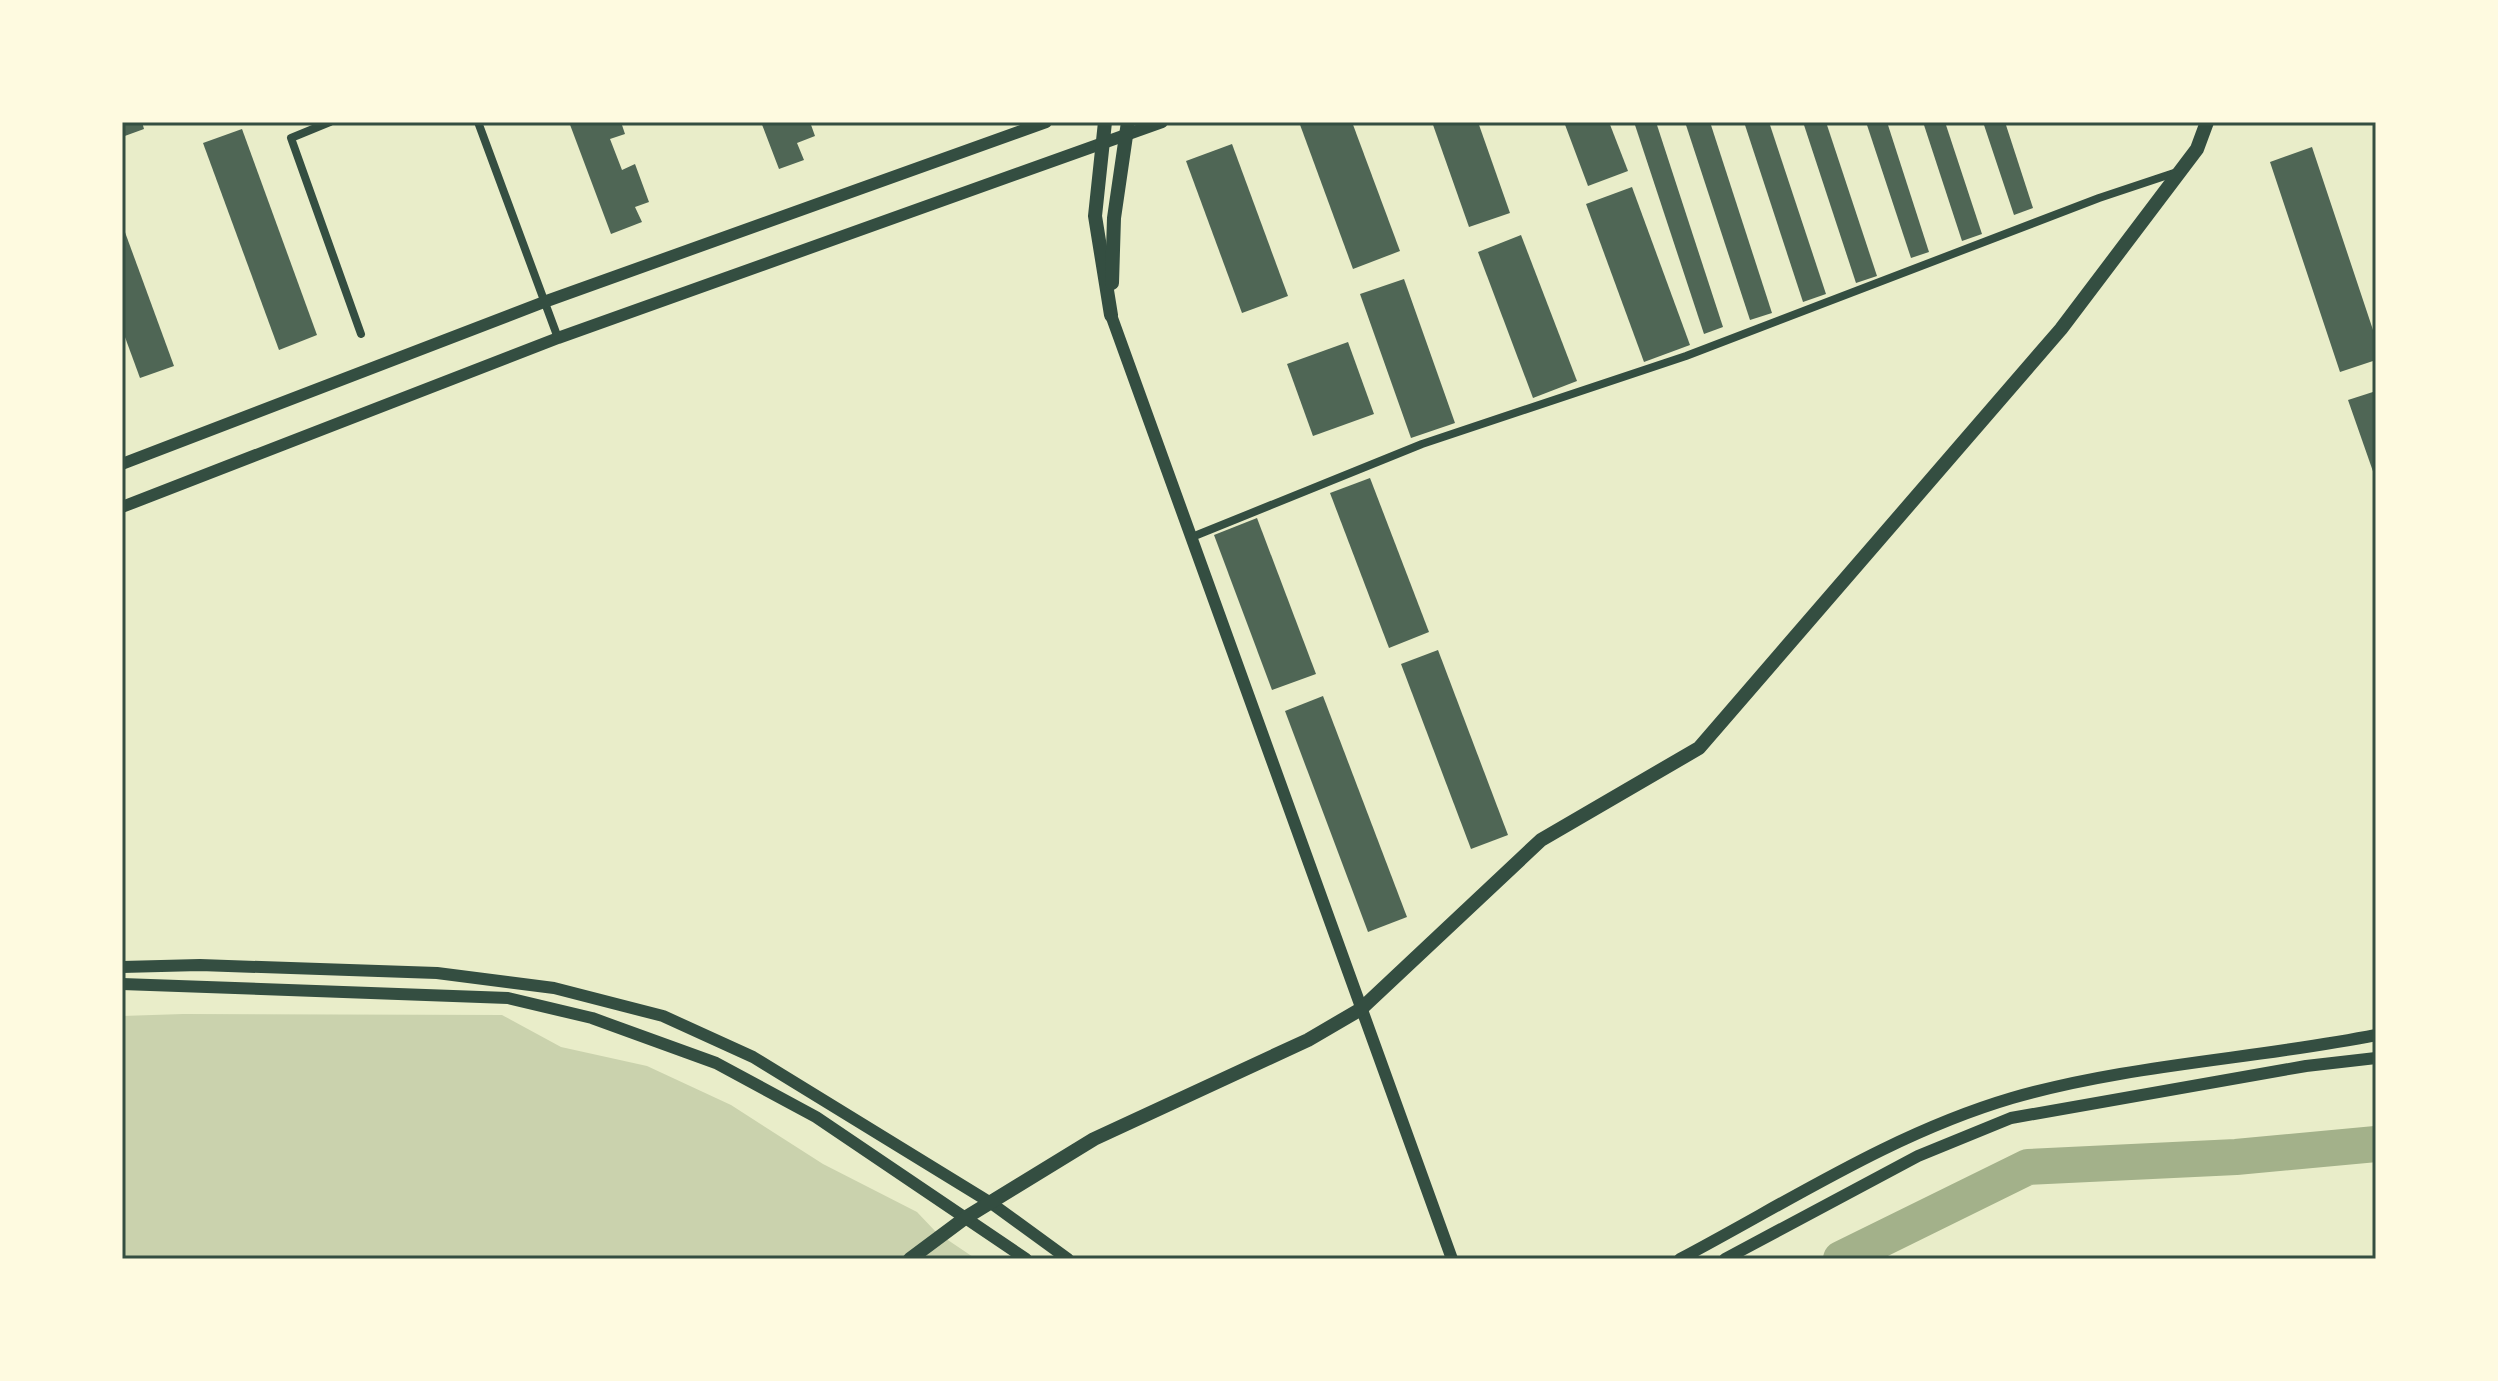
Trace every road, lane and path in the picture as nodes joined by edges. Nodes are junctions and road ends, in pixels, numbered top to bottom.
1 (330, 122) edge
2 (478, 122) edge
3 (1046, 122) edge
4 (1105, 122) edge
5 (1162, 122) edge
6 (2207, 122) edge
7 (1127, 128) edge
8 (1103, 141) junction
9 (2181, 171) junction
10 (544, 302) junction
11 (1111, 315) junction
12 (361, 334) dead end
13 (558, 338) junction
14 (122, 464) edge
15 (122, 507) edge
16 (1192, 537) junction
17 (122, 967) edge
18 (122, 984) edge
19 (1361, 1009) junction
20 (2376, 1035) edge
21 (2376, 1058) edge
22 (991, 1203) junction
23 (965, 1218) junction
24 (910, 1259) edge
25 (1026, 1259) edge
26 (1068, 1259) edge
27 (1452, 1259) edge
28 (1680, 1259) edge
29 (1725, 1259) edge

1 - 12 street
2 - 10 street
3 - 10 street
4 - 8 main road
5 - 7 street
6 - 9 main road
7 - 8 street
7 - 11 main road
8 - 11 main road
8 - 13 street
9 - 16 street
9 - 19 main road
10 - 13 street
10 - 14 street
11 - 16 street
13 - 15 street
16 - 19 street
17 - 22 street
18 - 23 street
19 - 22 main road
19 - 27 street
20 - 28 street
21 - 29 street
22 - 23 main road
22 - 26 street
23 - 24 main road
23 - 25 street

